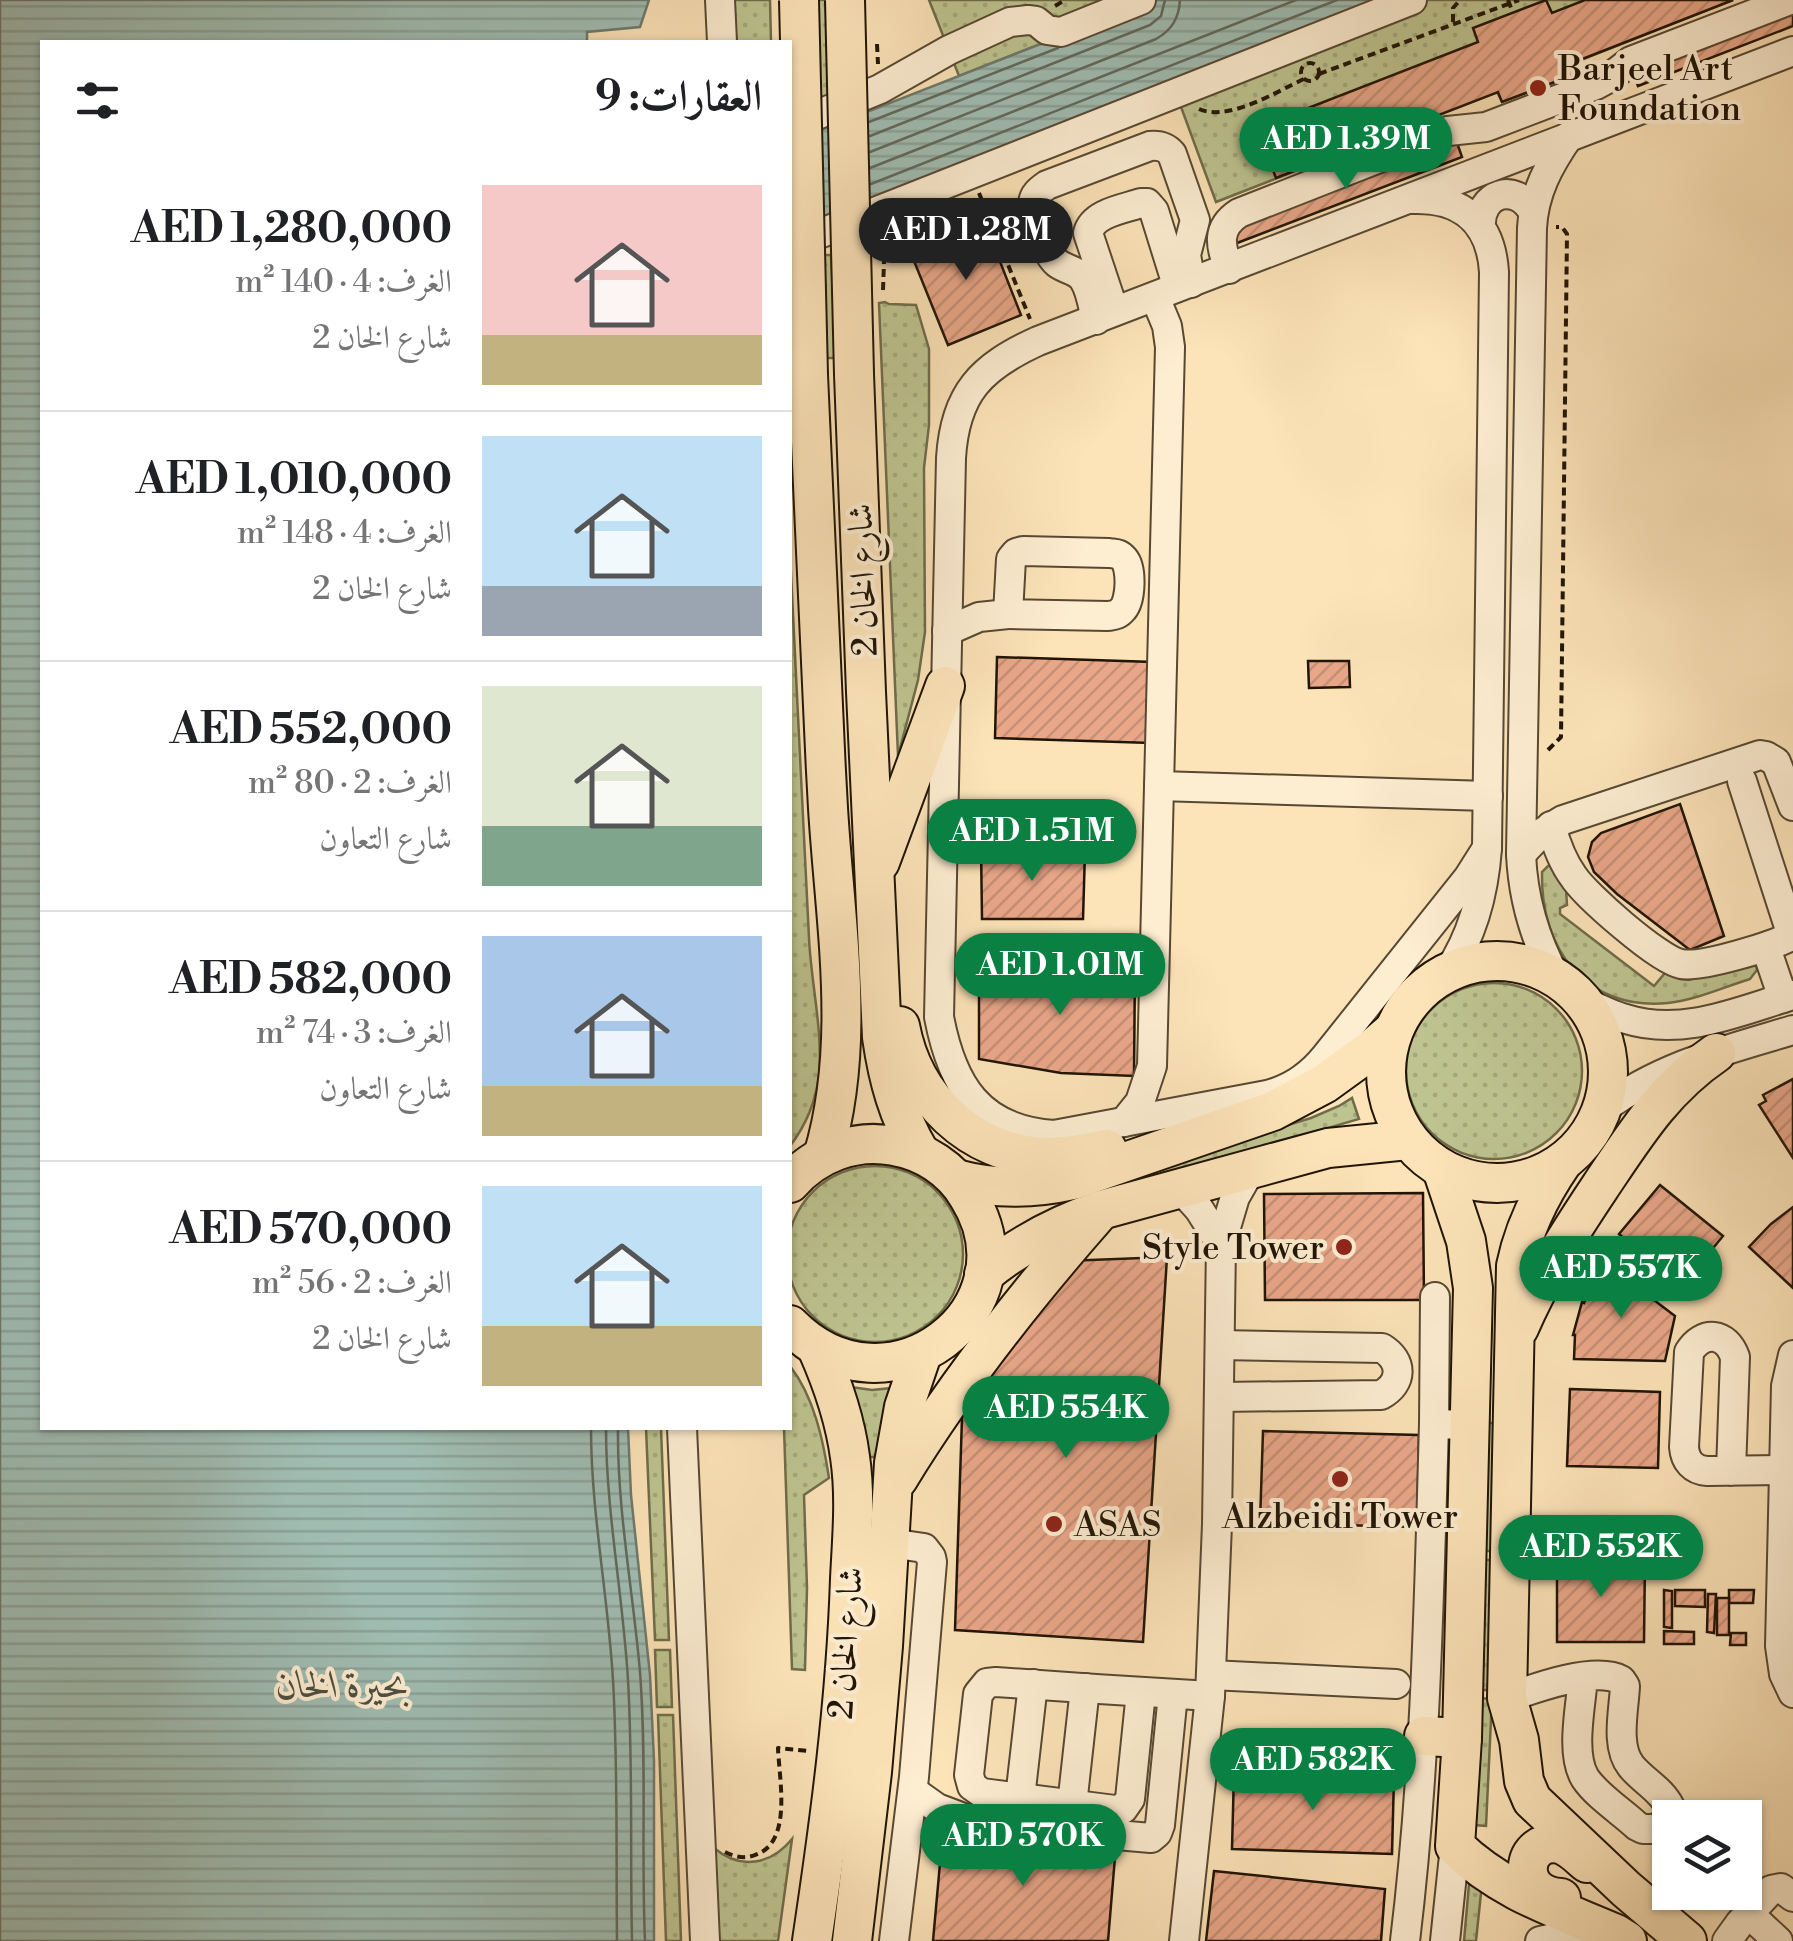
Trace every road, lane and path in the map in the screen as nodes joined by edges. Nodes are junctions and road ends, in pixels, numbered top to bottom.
1 (720, 0) edge
2 (799, 0) edge
3 (845, 0) edge
4 (1140, 0) edge
5 (1412, 0) edge
6 (1460, 0) edge
7 (1519, 0) edge
8 (1790, 0) edge
9 (1509, 2) edge
10 (1513, 13) dead end
11 (1454, 24) junction
12 (722, 40) edge
13 (1793, 51) edge
14 (1319, 74) dead end
15 (792, 125) edge
16 (1569, 136) junction
17 (979, 193) dead end
18 (1405, 199) junction
19 (1532, 220) junction
20 (1480, 228) junction
21 (792, 245) edge
22 (884, 252) dead end
23 (1228, 268) junction
24 (1175, 289) junction
25 (882, 298) dead end
26 (1105, 316) junction
27 (1038, 340) junction
28 (1008, 614) dead end
29 (947, 631) junction
30 (945, 686) junction
31 (1742, 781) dead end
32 (1159, 786) junction
33 (1532, 790) junction
34 (1488, 796) junction
35 (1793, 806) edge
36 (1564, 821) junction
37 (1487, 848) junction
38 (1521, 854) junction
39 (874, 878) junction
40 (877, 926) junction
41 (1784, 940) edge
42 (1448, 972) junction
43 (1570, 990) junction
44 (938, 996) junction
45 (1788, 996) edge
46 (1793, 1030) edge
47 (1393, 1031) junction
48 (1716, 1053) junction
49 (1152, 1066) junction
50 (939, 1108) junction
51 (1603, 1108) junction
52 (1124, 1122) junction
53 (1192, 1124) junction
54 (1408, 1140) junction
55 (920, 1153) junction
56 (1562, 1162) junction
57 (1251, 1169) junction
58 (1442, 1169) junction
59 (799, 1174) edge
60 (956, 1179) junction
61 (1180, 1188) junction
62 (1101, 1210) junction
63 (1220, 1244) junction
64 (984, 1274) junction
65 (1436, 1297) dead end
66 (800, 1336) edge
67 (1514, 1339) junction
68 (1220, 1345) junction
69 (922, 1354) junction
70 (1793, 1356) edge
71 (1220, 1397) junction
72 (1452, 1424) junction
73 (682, 1430) edge
74 (1784, 1470) junction
75 (1731, 1471) dead end
76 (891, 1491) junction
77 (890, 1543) junction
78 (1583, 1677) junction
79 (1033, 1684) junction
80 (1396, 1684) dead end
81 (1210, 1686) junction
82 (1085, 1688) junction
83 (1141, 1692) junction
84 (1793, 1692) edge
85 (1173, 1694) junction
86 (1507, 1698) junction
87 (1424, 1736) junction
88 (1462, 1738) junction
89 (835, 1770) junction
90 (912, 1791) junction
91 (1020, 1798) junction
92 (1072, 1805) junction
93 (700, 1835) junction
94 (1454, 1864) junction
95 (1413, 1878) junction
96 (1626, 1889) junction
97 (1793, 1897) edge
98 (1748, 1914) junction
99 (854, 1928) edge
100 (1616, 1939) edge
101 (705, 1941) edge
102 (812, 1941) edge
103 (894, 1941) edge
104 (1184, 1941) edge
105 (1405, 1941) edge
106 (1446, 1941) edge
107 (1540, 1941) edge
108 (1687, 1941) edge
109 (1727, 1941) edge
110 (1778, 1941) edge

1 - 12 street
2 - 59 main road, شارع الخان 2, bridge
3 - 39 main road, شارع الخان 2, bridge
4 - 15 street
5 - 21 street
6 - 11 path
7 - 9 path
8 - 23 street
9 - 10 path
9 - 11 path
11 - 14 path
13 - 16 street
16 - 18 street
16 - 19 street
17 - 27 path
18 - 20 street
18 - 23 street
19 - 20 street
19 - 33 street
19 - 33 path
20 - 34 street
22 - 25 path
23 - 24 street
24 - 26 street
24 - 26 street
24 - 26 street
24 - 32 street
26 - 27 street
27 - 29 street
28 - 29 street
29 - 30 street
30 - 39 main road
30 - 44 street
31 - 41 street
32 - 34 street
32 - 49 street
33 - 36 street
33 - 38 street
34 - 37 street
35 - 36 street
36 - 38 street
36 - 41 street
37 - 42 street
37 - 53 street
38 - 43 street
39 - 40 main road, شارع الخان 2
40 - 50 main road
40 - 55 main road, شارع الخان 2
41 - 45 street
42 - 43 main road
42 - 47 main road
43 - 45 street
43 - 51 main road
44 - 50 street
44 - 52 street
46 - 48 street
47 - 53 main road
47 - 54 main road
48 - 51 street
48 - 67 main road
49 - 52 street
49 - 53 street
50 - 53 main road
51 - 56 main road
52 - 53 street
53 - 60 main road
54 - 57 main road
54 - 58 main road
55 - 59 main road
55 - 60 main road
56 - 58 main road
56 - 67 main road
57 - 61 main road
57 - 63 street
58 - 72 main road
60 - 64 main road
61 - 62 main road
61 - 63 street
62 - 64 main road
62 - 76 main road
63 - 68 street
64 - 69 main road
65 - 72 street
66 - 69 main road
66 - 89 main road, شارع الخان 2
67 - 86 main road
68 - 71 street
68 - 71 street
69 - 76 main road, شارع الخان 2
70 - 74 street
71 - 81 street
72 - 87 street
72 - 88 main road
73 - 93 street
74 - 75 street
74 - 84 street
76 - 77 main road, شارع الخان 2
77 - 90 street
77 - 99 main road, شارع الخان 2
78 - 78 street
78 - 86 street
79 - 82 street
79 - 91 street
79 - 91 street
80 - 81 street
81 - 85 street
81 - 104 street
82 - 83 street
82 - 92 street
83 - 85 street
83 - 92 street
85 - 90 street
86 - 96 main road
87 - 88 main road
87 - 95 street
88 - 94 main road
89 - 93 path
89 - 99 main road
89 - 102 main road, شارع الخان 2
90 - 103 street
91 - 92 street
93 - 101 street
94 - 95 street
94 - 100 main road
94 - 106 street
95 - 105 street
96 - 100 main road
96 - 108 main road
97 - 98 street
98 - 109 street
98 - 110 street
100 - 107 street

